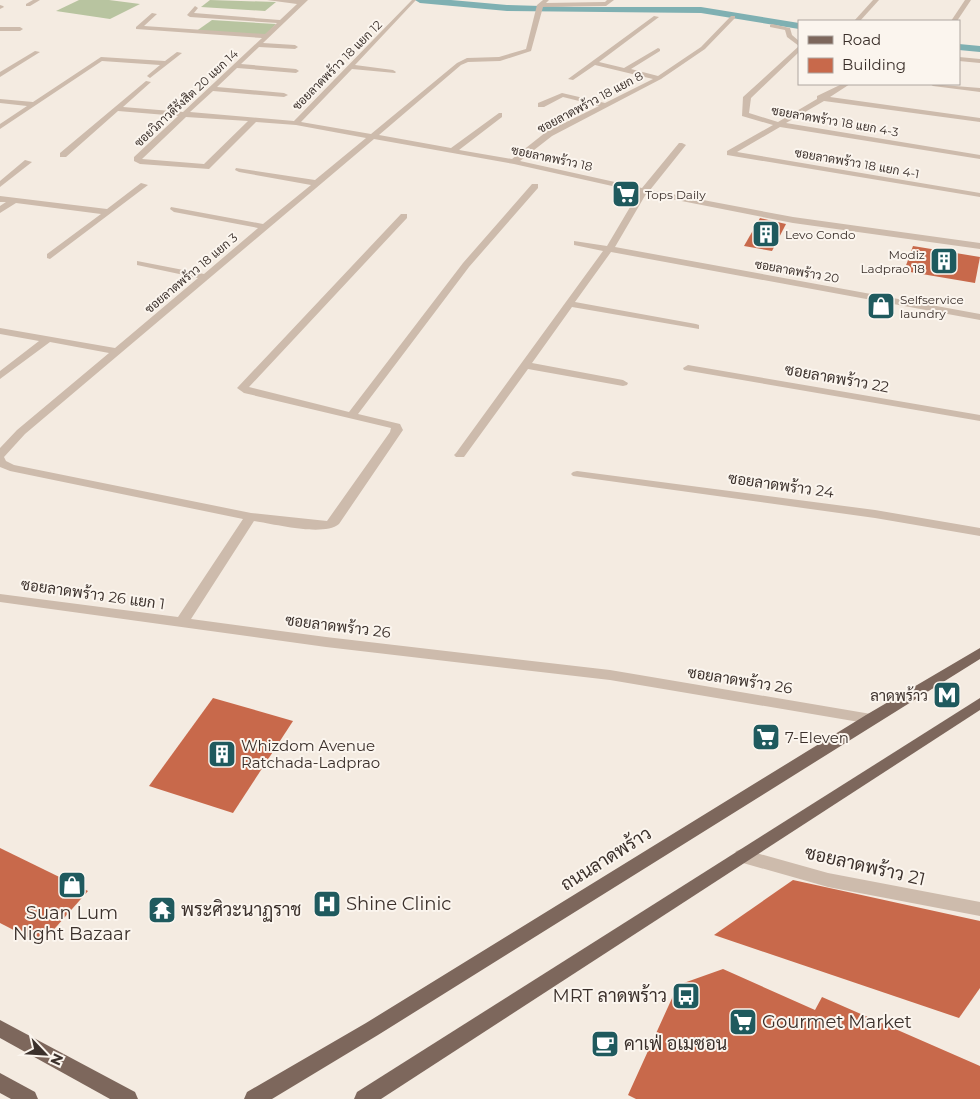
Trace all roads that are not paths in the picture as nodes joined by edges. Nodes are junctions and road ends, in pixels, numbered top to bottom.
1 (36, 0) edge
2 (270, 0) edge
3 (546, 0) edge
4 (611, 0) edge
5 (876, 0) edge
6 (303, 1) edge
7 (414, 1) dead end
8 (969, 2) edge
9 (28, 5) dead end
10 (195, 8) dead end
11 (538, 8) junction
12 (154, 14) dead end
13 (656, 17) dead end
14 (733, 17) dead end
15 (858, 20) edge
16 (955, 20) edge
17 (282, 22) junction
18 (772, 26) dead end
19 (20, 29) dead end
20 (0, 30) edge
21 (268, 36) junction
22 (798, 43) edge
23 (260, 44) junction
24 (295, 47) dead end
25 (798, 49) edge
26 (658, 50) dead end
27 (38, 52) dead end
28 (179, 53) dead end
29 (960, 59) edge
30 (980, 61) edge
31 (167, 63) junction
32 (594, 63) junction
33 (237, 66) junction
34 (352, 67) junction
35 (625, 70) junction
36 (296, 71) dead end
37 (393, 72) dead end
38 (0, 75) edge
39 (659, 78) junction
40 (571, 79) dead end
41 (845, 85) edge
42 (941, 85) edge
43 (211, 89) junction
44 (980, 90) edge
45 (284, 95) dead end
46 (820, 98) junction
47 (0, 101) edge
48 (34, 104) junction
49 (541, 105) dead end
50 (606, 105) junction
51 (118, 109) junction
52 (185, 114) junction
53 (499, 114) dead end
54 (254, 120) junction
55 (980, 120) edge
56 (296, 123) junction
57 (778, 124) junction
58 (0, 127) edge
59 (370, 137) junction
60 (682, 146) dead end
61 (453, 151) junction
62 (64, 155) dead end
63 (980, 157) edge
64 (28, 162) dead end
65 (514, 162) junction
66 (239, 170) dead end
67 (316, 183) junction
68 (0, 185) edge
69 (144, 185) dead end
70 (535, 186) dead end
71 (644, 191) junction
72 (980, 196) edge
73 (0, 199) edge
74 (15, 200) junction
75 (174, 209) dead end
76 (0, 210) edge
77 (110, 212) junction
78 (404, 216) dead end
79 (264, 227) junction
80 (577, 243) dead end
81 (980, 246) edge
82 (609, 249) junction
83 (50, 256) dead end
84 (140, 263) dead end
85 (206, 277) junction
86 (569, 304) junction
87 (980, 317) edge
88 (696, 327) dead end
89 (0, 331) edge
90 (49, 338) junction
91 (117, 351) junction
92 (525, 365) junction
93 (688, 368) dead end
94 (0, 376) edge
95 (623, 383) dead end
96 (351, 416) junction
97 (980, 418) edge
98 (0, 455) edge
99 (460, 455) dead end
100 (0, 459) edge
101 (577, 474) dead end
102 (251, 518) junction
103 (980, 532) edge
104 (0, 598) edge
105 (182, 622) junction
106 (980, 653) edge
107 (978, 706) edge
108 (871, 719) junction
109 (742, 856) junction
110 (980, 909) edge
111 (0, 1028) edge
112 (0, 1082) edge
113 (381, 1092) edge
114 (28, 1099) edge
115 (128, 1099) edge
116 (254, 1099) edge
117 (364, 1099) edge

1 - 9 street
2 - 6 street
3 - 11 street
4 - 11 street
5 - 15 street
6 - 17 street, ซอยวิภาวดีรังสิต 20 แยก 14
7 - 34 street, ซอยลาดพร้าว 18 แยก 12
8 - 16 street
10 - 17 street
11 - 59 street, ซอยลาดพร้าว 18 แยก 3
12 - 21 street
13 - 32 street
14 - 39 street
17 - 21 street, ซอยวิภาวดีรังสิต 20 แยก 14
18 - 22 street
19 - 20 street
21 - 23 street, ซอยวิภาวดีรังสิต 20 แยก 14
23 - 24 street
23 - 33 street, ซอยวิภาวดีรังสิต 20 แยก 14
25 - 57 street, ซอยลาดพร้าว 18 แยก 4-3
26 - 35 street
27 - 38 street
28 - 31 street
29 - 30 street
31 - 48 street
31 - 51 street
32 - 35 street, ซอยลาดพร้าว 18 แยก 8
32 - 40 street
33 - 36 street
33 - 43 street, ซอยวิภาวดีรังสิต 20 แยก 14
34 - 37 street
34 - 56 street, ซอยลาดพร้าว 18 แยก 12
35 - 39 street, ซอยลาดพร้าว 18 แยก 8
39 - 50 street, ซอยลาดพร้าว 18 แยก 8
41 - 46 street
42 - 44 street
43 - 45 street
43 - 52 street, ซอยวิภาวดีรังสิต 20 แยก 14
46 - 55 street
46 - 57 street
47 - 48 street
48 - 58 street
49 - 50 street
50 - 65 street, ซอยลาดพร้าว 18 แยก 8
51 - 52 street, ซอยลาดพร้าว 18
51 - 62 street
52 - 54 street, ซอยลาดพร้าว 18
52 - 54 street, ซอยวิภาวดีรังสิต 20 แยก 14
53 - 61 street
54 - 56 street, ซอยลาดพร้าว 18
56 - 59 street, ซอยลาดพร้าว 18
57 - 63 street, ซอยลาดพร้าว 18 แยก 4-3
57 - 72 street, ซอยลาดพร้าว 18 แยก 4-1
59 - 61 street, ซอยลาดพร้าว 18
59 - 67 street, ซอยลาดพร้าว 18 แยก 3
60 - 71 street
61 - 65 street, ซอยลาดพร้าว 18
64 - 68 street
65 - 71 street, ซอยลาดพร้าว 18
66 - 67 street
67 - 79 street, ซอยลาดพร้าว 18 แยก 3
69 - 77 street
70 - 96 street
71 - 81 street, ซอยลาดพร้าว 18
71 - 82 street
73 - 74 street
74 - 76 street
74 - 77 street
75 - 79 street
77 - 83 street
78 - 96 street
79 - 85 street, ซอยลาดพร้าว 18 แยก 3
80 - 82 street, ซอยลาดพร้าว 20
82 - 86 street
82 - 87 street, ซอยลาดพร้าว 20
84 - 85 street
85 - 91 street, ซอยลาดพร้าว 18 แยก 3
86 - 88 street
86 - 92 street
89 - 90 street
90 - 91 street
90 - 94 street
91 - 98 street
92 - 95 street
92 - 99 street
93 - 97 street, ซอยลาดพร้าว 22
96 - 102 street
100 - 102 street
101 - 103 street, ซอยลาดพร้าว 24
102 - 105 street
104 - 105 street, ซอยลาดพร้าว 26 แยก 1
105 - 108 street, ซอยลาดพร้าว 26
106 - 108 main road, ถนนลาดพร้าว
107 - 109 main road
108 - 116 main road, ถนนลาดพร้าว
109 - 110 street, ซอยลาดพร้าว 21
109 - 113 main road
111 - 115 main road
112 - 114 main road
113 - 117 main road

